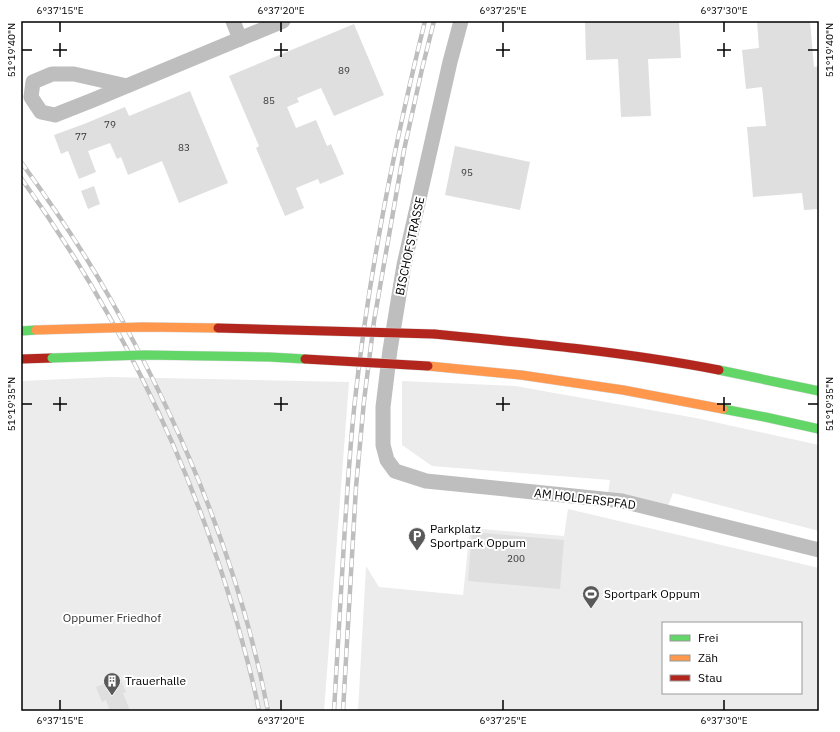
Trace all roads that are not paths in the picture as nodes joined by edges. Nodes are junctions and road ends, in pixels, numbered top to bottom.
1 (233, 21) edge
2 (283, 21) edge
3 (461, 21) edge
4 (240, 38) junction
5 (127, 86) junction
6 (21, 331) edge
7 (21, 359) edge
8 (745, 366) dead end
9 (723, 371) junction
10 (819, 391) edge
11 (819, 429) edge
12 (396, 471) joint
13 (819, 550) edge

1 - 4 street
2 - 4 street
3 - 12 street, BISCHOFSTRASSE
4 - 5 street
5 - 5 street
6 - 9 highway, bridge
7 - 11 highway, bridge
8 - 9 highway
9 - 10 highway
12 - 13 street, AM HOLDERSPFAD

